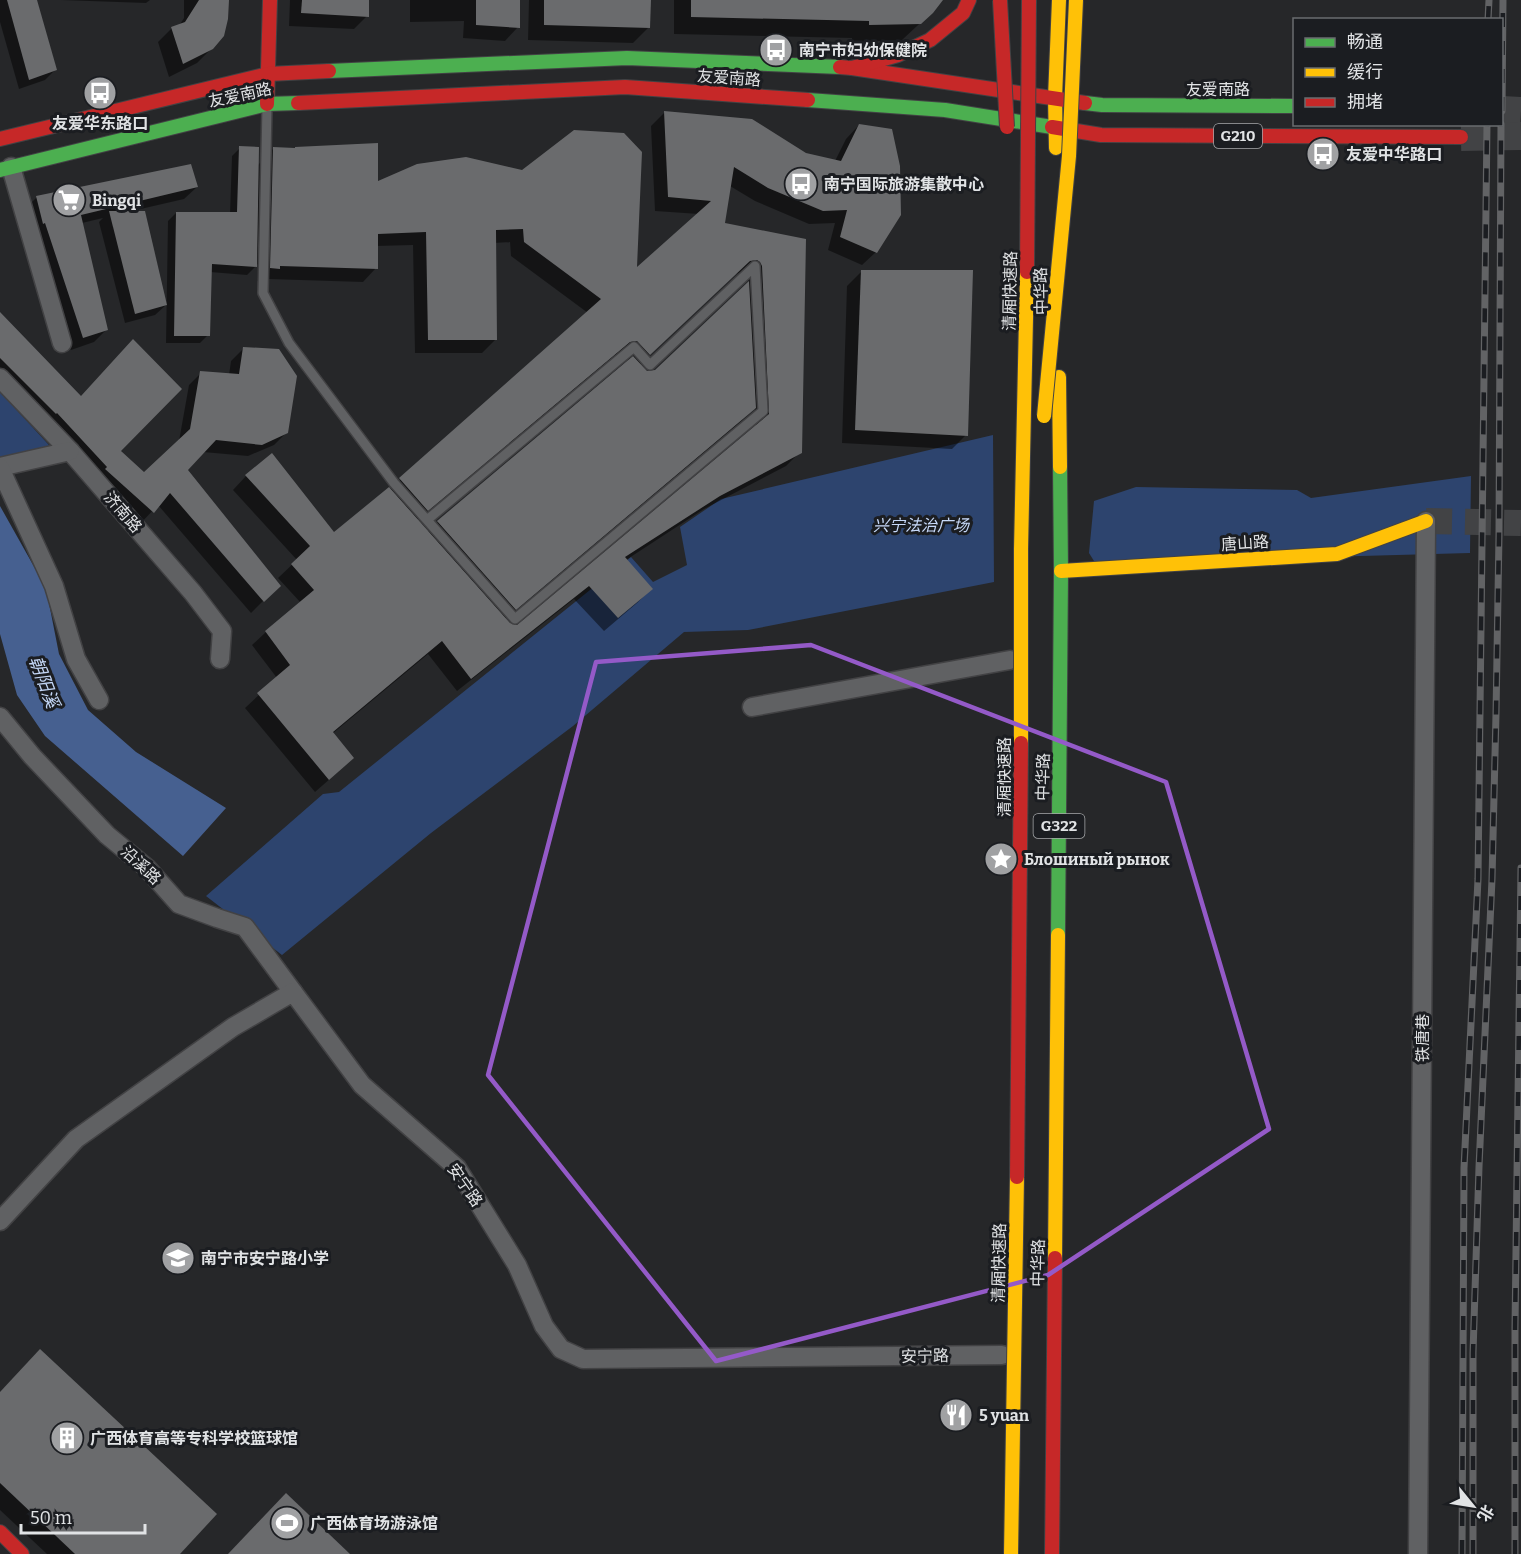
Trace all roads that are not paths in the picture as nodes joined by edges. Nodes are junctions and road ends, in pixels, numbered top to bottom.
1 (270, 0) edge
2 (969, 0) edge
3 (1000, 0) edge
4 (1016, 0) edge
5 (1029, 0) edge
6 (1046, 0) edge
7 (1059, 0) edge
8 (1076, 0) edge
9 (1088, 0) edge
10 (1088, 46) dead end
11 (852, 68) junction
12 (268, 74) junction
13 (989, 82) junction
14 (1016, 92) junction
15 (1055, 98) junction
16 (267, 104) junction
17 (1293, 106) edge
18 (1016, 122) junction
19 (1056, 127) junction
20 (1461, 137) tunnel mouth
21 (0, 139) edge
22 (1008, 141) dead end
23 (1044, 153) dead end
24 (6, 168) edge
25 (1014, 246) dead end
26 (1043, 283) dead end
27 (62, 343) dead end
28 (0, 378) edge
29 (1024, 434) junction
30 (70, 451) junction
31 (0, 468) edge
32 (426, 520) junction
33 (1426, 521) joint
34 (1061, 571) junction
35 (220, 659) dead end
36 (1010, 660) junction
37 (99, 700) dead end
38 (752, 707) dead end
39 (0, 717) edge
40 (293, 992) junction
41 (0, 1221) edge
42 (1002, 1355) junction
43 (0, 1532) edge
44 (22, 1554) edge
45 (999, 1554) edge
46 (1011, 1554) edge
47 (1052, 1554) edge
48 (1418, 1554) edge

1 - 12 main road
2 - 11 main road
3 - 22 main road, bridge
4 - 14 main road, 中华路
5 - 29 main road, 清厢快速路, bridge
6 - 23 main road
7 - 15 main road, 中华路
8 - 26 main road, 清厢快速路, bridge
9 - 10 main road
11 - 12 main road, 友爱南路
11 - 13 main road, 友爱南路
12 - 16 main road
12 - 21 main road, 友爱南路
13 - 14 main road, 友爱南路
13 - 18 main road
14 - 15 main road, 友爱南路
14 - 18 main road, 中华路
15 - 17 main road, 友爱南路 / G210
15 - 19 main road, 中华路 / G322
16 - 18 main road, 友爱南路
16 - 24 main road, 友爱南路
16 - 32 lane
18 - 19 main road, 友爱南路 / G210
18 - 36 main road, 中华路
19 - 20 main road, 友爱南路 / G210
19 - 34 main road, 中华路 / G322
24 - 27 street
25 - 29 main road, bridge
28 - 30 street, 济南路
29 - 46 main road, 清厢快速路, bridge
30 - 31 street
30 - 35 street, 济南路
31 - 37 street
32 - 32 lane
33 - 34 main road, 唐山路
33 - 48 street, 铁唐巷
34 - 47 main road, 中华路 / G322
36 - 38 street
36 - 42 main road, 中华路
39 - 40 street, 沿溪路
40 - 41 street
40 - 42 street, 安宁路
42 - 45 main road, 中华路
43 - 44 main road

